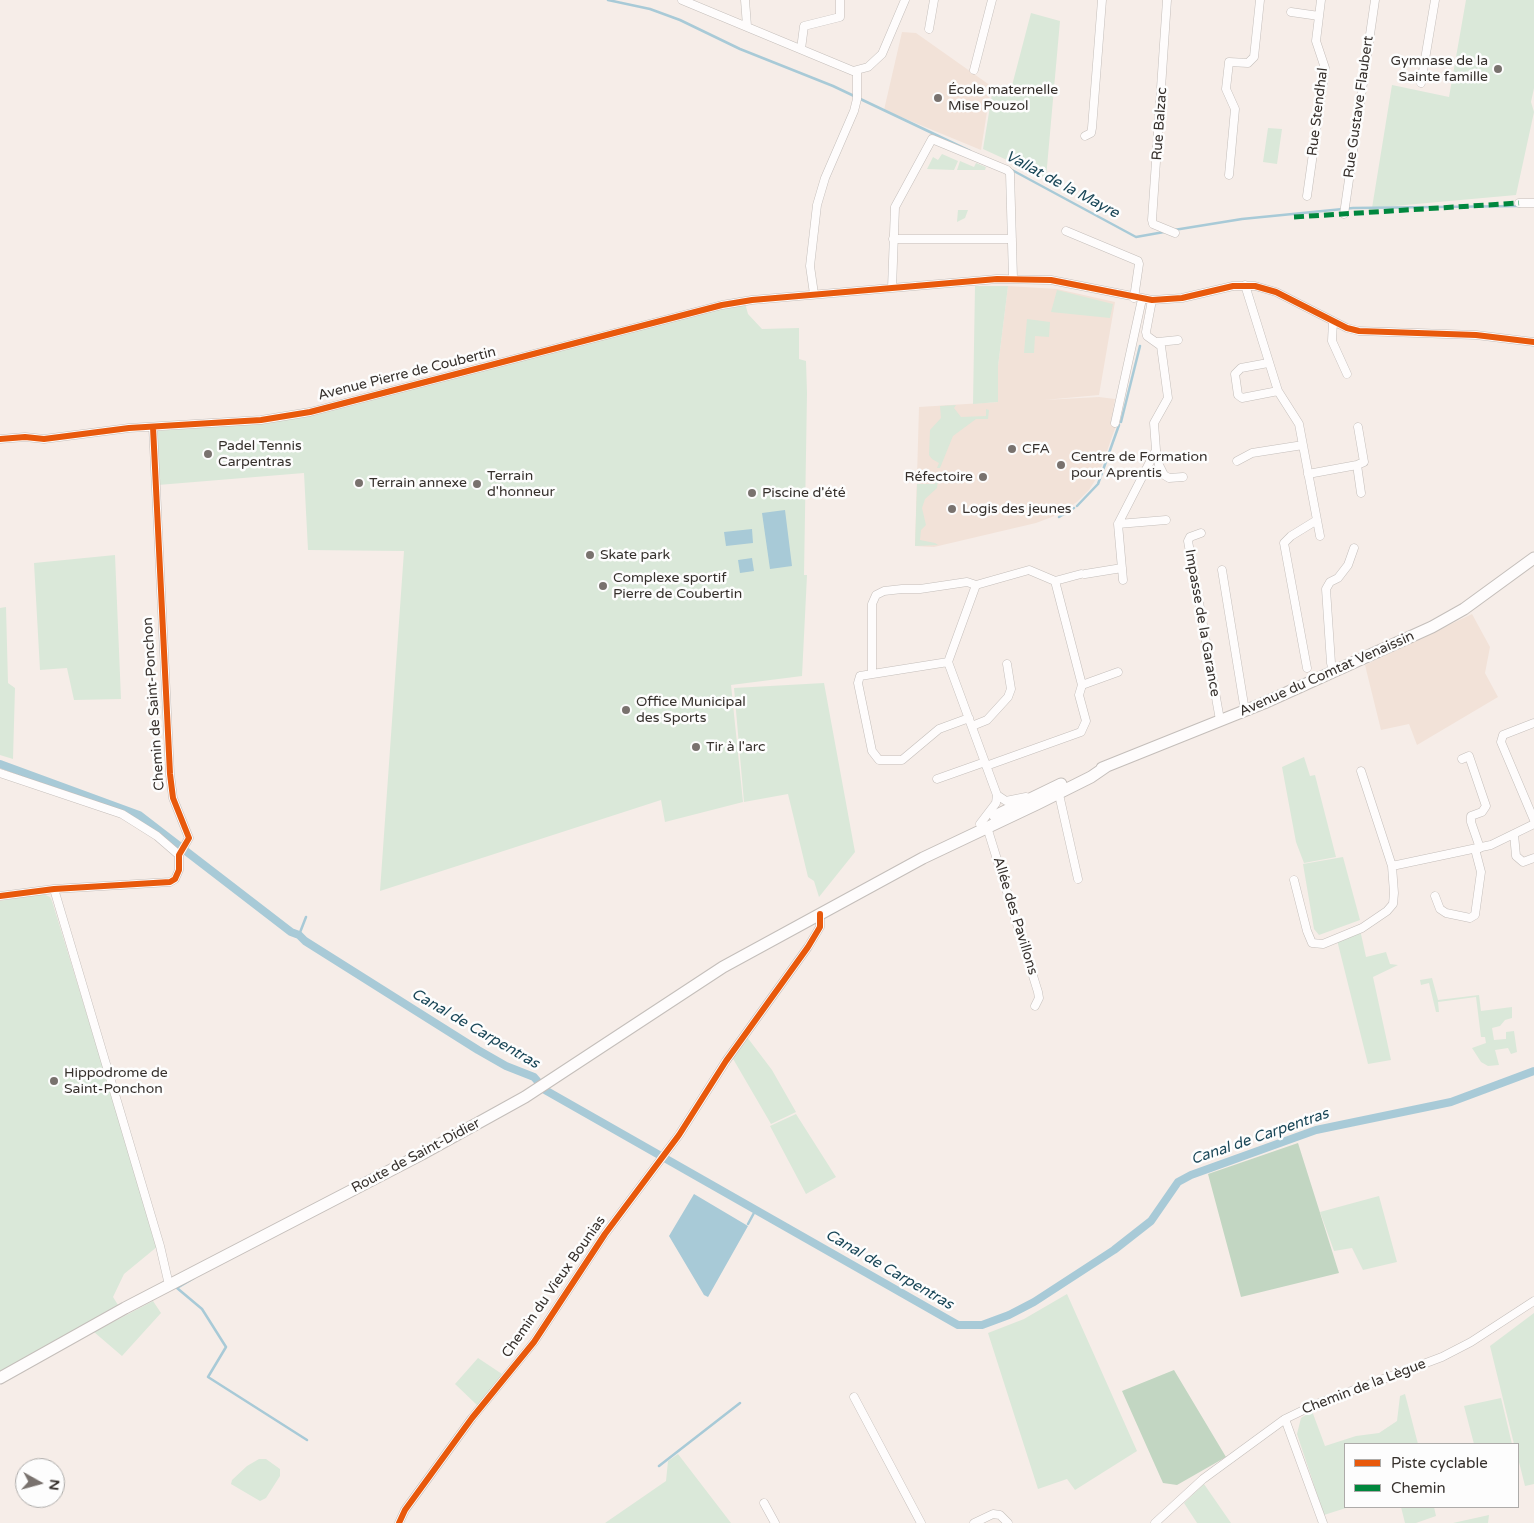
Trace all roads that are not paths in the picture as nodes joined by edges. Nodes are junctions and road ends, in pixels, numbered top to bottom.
1 (682, 0) edge
2 (745, 0) edge
3 (840, 0) edge
4 (905, 0) edge
5 (934, 0) edge
6 (992, 0) edge
7 (1102, 0) edge
8 (1167, 0) edge
9 (1260, 0) edge
10 (1321, 0) edge
11 (1375, 0) edge
12 (1435, 0) edge
13 (1291, 12) dead end
14 (1319, 16) junction
15 (747, 26) junction
16 (929, 29) dead end
17 (802, 49) junction
18 (974, 70) dead end
19 (857, 71) junction
20 (1421, 83) dead end
21 (1085, 136) dead end
22 (1229, 175) dead end
23 (1307, 196) dead end
24 (1519, 202) dead end
25 (1534, 203) edge
26 (1344, 214) dead end
27 (1066, 231) dead end
28 (1175, 233) dead end
29 (1012, 238) junction
30 (893, 239) junction
31 (1013, 278) junction
32 (1245, 285) junction
33 (892, 288) junction
34 (814, 294) junction
35 (1138, 298) junction
36 (1152, 300) junction
37 (1333, 321) junction
38 (1178, 340) dead end
39 (1158, 342) junction
40 (1534, 342) edge
41 (1268, 362) junction
42 (1347, 374) dead end
43 (1278, 391) junction
44 (1115, 423) dead end
45 (153, 426) junction
46 (1358, 427) dead end
47 (0, 439) edge
48 (1303, 445) junction
49 (1156, 450) junction
50 (1237, 461) dead end
51 (1357, 465) junction
52 (1308, 474) junction
53 (1183, 477) dead end
54 (1361, 494) dead end
55 (1166, 520) dead end
56 (1317, 520) junction
57 (1118, 524) junction
58 (1201, 533) dead end
59 (1320, 536) dead end
60 (1354, 548) dead end
61 (1534, 558) edge
62 (1122, 568) junction
63 (1222, 570) dead end
64 (1123, 580) dead end
65 (1055, 581) junction
66 (976, 585) junction
67 (948, 662) junction
68 (1007, 664) dead end
69 (1307, 668) dead end
70 (1333, 671) junction
71 (1118, 672) dead end
72 (872, 674) junction
73 (1082, 685) junction
74 (1245, 711) junction
75 (1220, 720) junction
76 (970, 722) junction
77 (1534, 723) edge
78 (1462, 758) dead end
79 (986, 764) junction
80 (1361, 771) dead end
81 (0, 773) edge
82 (937, 779) dead end
83 (1057, 789) junction
84 (999, 802) junction
85 (1023, 810) junction
86 (1534, 822) edge
87 (987, 825) junction
88 (1514, 834) junction
89 (1477, 848) junction
90 (180, 854) junction
91 (1534, 858) edge
92 (1392, 866) junction
93 (1078, 878) dead end
94 (1294, 880) dead end
95 (54, 889) junction
96 (0, 896) edge
97 (1434, 896) dead end
98 (820, 914) junction
99 (1035, 1006) dead end
100 (169, 1285) junction
101 (1534, 1301) edge
102 (0, 1378) edge
103 (854, 1397) dead end
104 (1285, 1419) junction
105 (764, 1503) dead end
106 (400, 1523) edge
107 (775, 1523) edge
108 (921, 1523) edge
109 (974, 1523) edge
110 (1008, 1523) edge
111 (1155, 1523) edge
112 (1323, 1523) edge

1 - 15 street
2 - 15 street
3 - 17 street
4 - 19 street
5 - 16 street
6 - 18 street
7 - 21 street
8 - 28 street, Rue Balzac
9 - 22 street
10 - 14 street, Rue Stendhal
11 - 26 street, Rue Gustave Flaubert
12 - 20 street
13 - 14 street
14 - 23 street, Rue Stendhal
15 - 17 street
17 - 19 street
19 - 34 street
24 - 25 street
27 - 35 street
29 - 30 street
29 - 30 street
29 - 31 street
30 - 33 street
31 - 33 street, Avenue Pierre de Coubertin
31 - 35 street, Avenue Pierre de Coubertin
32 - 36 street
32 - 37 street
32 - 41 street
33 - 34 street, Avenue Pierre de Coubertin
34 - 45 street, Avenue Pierre de Coubertin
35 - 36 street
35 - 44 street
36 - 39 street
37 - 40 street
37 - 42 street
38 - 39 street
39 - 49 street
41 - 43 street
41 - 43 street
43 - 48 street
45 - 47 street, Avenue Pierre de Coubertin
45 - 90 street, Chemin de Saint-Ponchon
46 - 51 street
48 - 50 street
48 - 52 street
49 - 53 street
49 - 57 street
51 - 52 street
51 - 54 street
52 - 56 street
55 - 57 street
56 - 59 street
56 - 69 street
57 - 62 street
58 - 75 street, Impasse de la Garance
60 - 70 street
61 - 70 main road, Avenue du Comtat Venaissin
62 - 64 street
62 - 65 street
63 - 74 street
65 - 66 street
65 - 73 street
66 - 67 street
66 - 72 street
67 - 72 street
67 - 76 street
68 - 76 street
70 - 74 main road, Avenue du Comtat Venaissin
71 - 73 street
72 - 76 street
73 - 79 street
74 - 75 main road, Avenue du Comtat Venaissin
75 - 83 main road, Avenue du Comtat Venaissin
76 - 79 street
77 - 86 street
78 - 89 street
79 - 82 street
79 - 84 street
80 - 92 street
81 - 90 street
83 - 84 main road, Avenue du Comtat Venaissin
83 - 85 main road, Avenue du Comtat Venaissin
83 - 93 street
84 - 85 street
84 - 87 main road, Avenue du Comtat Venaissin
85 - 87 main road, Avenue du Comtat Venaissin
86 - 88 street
87 - 98 main road, Avenue du Comtat Venaissin
87 - 99 street, Allée des Pavillons
88 - 89 street
88 - 91 street
89 - 92 street
89 - 97 street
90 - 95 street, Chemin de Saint-Ponchon
92 - 94 street
95 - 96 street
95 - 100 street
98 - 100 main road, Route de Saint-Didier
98 - 106 street, Chemin du Vieux Bounias
100 - 102 main road, Route de Saint-Didier
101 - 104 street, Chemin de la Lègue
103 - 108 street
104 - 111 street, Chemin de la Lègue
104 - 112 street
105 - 107 street
109 - 110 street

